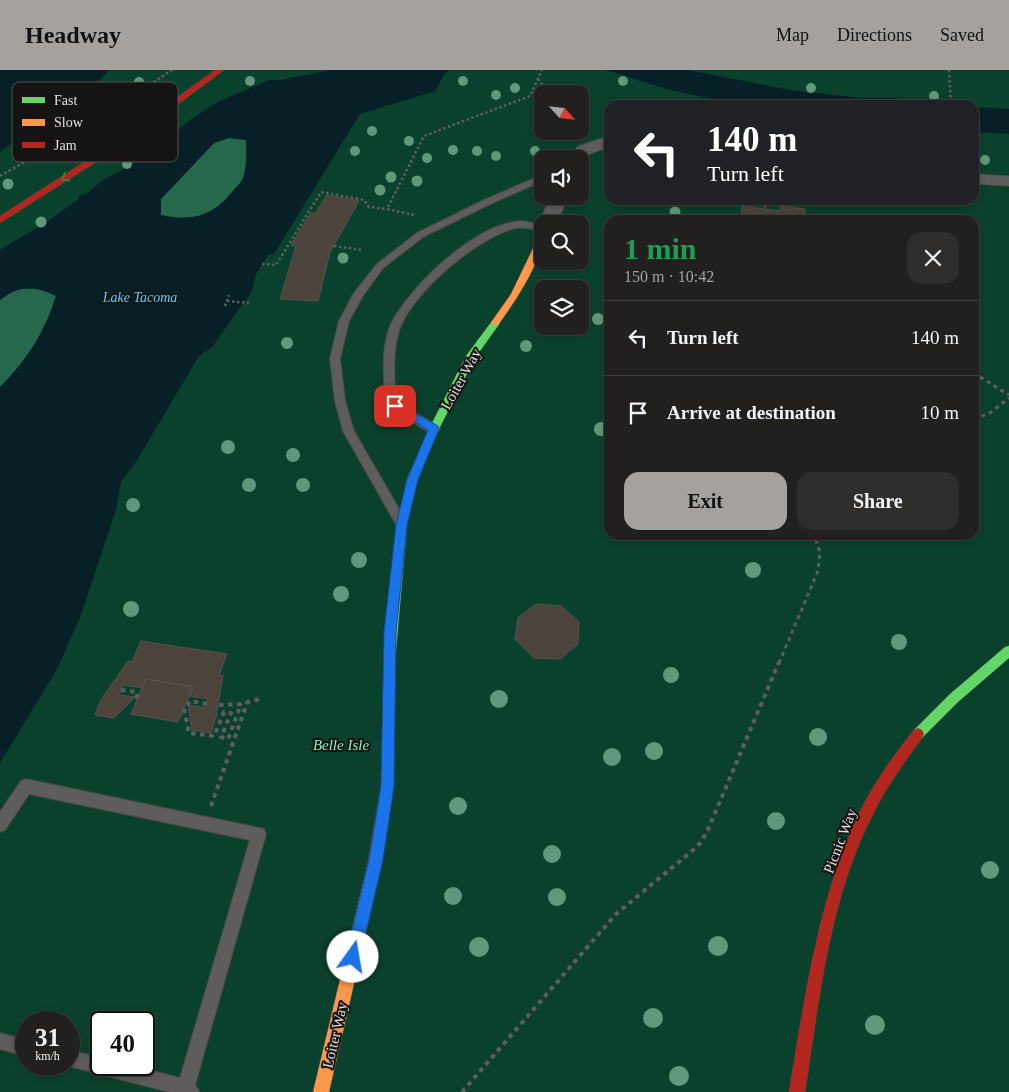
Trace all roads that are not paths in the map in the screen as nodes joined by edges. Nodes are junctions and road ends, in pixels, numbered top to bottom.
1 (220, 70) edge
2 (178, 102) edge
3 (604, 143) edge
4 (584, 150) edge
5 (92, 162) edge
6 (979, 178) edge
7 (534, 181) edge
8 (1009, 181) edge
9 (0, 220) edge
10 (534, 227) edge
11 (534, 255) edge
12 (434, 429) junction
13 (402, 525) junction
14 (1009, 651) edge
15 (0, 825) edge
16 (0, 1041) edge
17 (15, 1045) edge
18 (80, 1061) edge
19 (189, 1090) edge
20 (321, 1092) edge
21 (797, 1092) edge

1 -> 2 street
3 - 4 street
5 -> 9 street
6 - 8 street
7 - 13 lane
10 - 12 lane
11 - 12 street, Loiter Way
12 - 13 street, Loiter Way
13 - 20 street, Loiter Way
14 - 21 street, Picnic Way
15 - 19 lane
16 - 17 lane
18 - 19 lane

